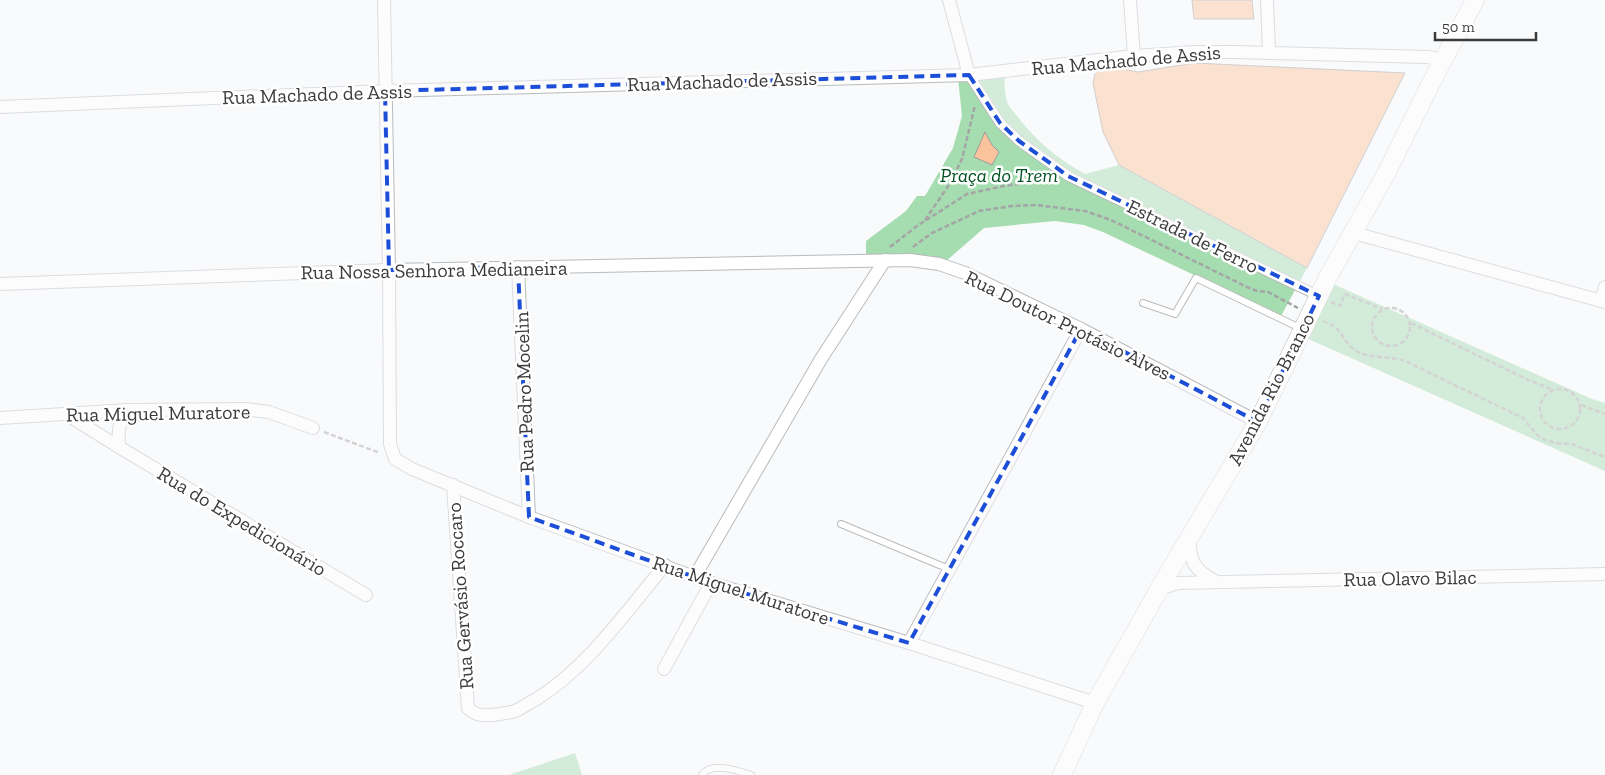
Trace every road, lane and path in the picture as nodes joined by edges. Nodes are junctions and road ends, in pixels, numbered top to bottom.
1 (384, 0) edge
2 (949, 0) edge
3 (1130, 0) edge
4 (1268, 0) edge
5 (1475, 0) edge
6 (1269, 53) junction
7 (1134, 56) junction
8 (1443, 60) junction
9 (969, 74) junction
10 (978, 88) junction
11 (385, 91) junction
12 (0, 107) edge
13 (1068, 176) junction
14 (924, 222) junction
15 (1354, 233) junction
16 (877, 260) junction
17 (910, 260) junction
18 (518, 267) junction
19 (389, 270) junction
20 (0, 284) edge
21 (1605, 287) edge
22 (1319, 296) junction
23 (1603, 301) edge
24 (1143, 303) dead end
25 (1382, 309) junction
26 (1306, 321) junction
27 (1410, 323) junction
28 (1081, 329) junction
29 (1554, 390) junction
30 (1580, 404) junction
31 (128, 410) junction
32 (66, 414) junction
33 (1605, 414) edge
34 (0, 418) edge
35 (1258, 422) junction
36 (313, 428) joint
37 (119, 448) junction
38 (1605, 457) edge
39 (395, 458) junction
40 (453, 485) junction
41 (529, 517) junction
42 (841, 524) dead end
43 (1190, 536) junction
44 (665, 565) junction
45 (949, 569) junction
46 (1605, 574) edge
47 (695, 576) junction
48 (1215, 582) junction
49 (711, 583) junction
50 (1159, 589) junction
51 (366, 596) dead end
52 (909, 643) junction
53 (664, 669) dead end
54 (1095, 703) junction
55 (702, 775) edge
56 (751, 775) edge
57 (1062, 775) edge

1 - 11 street
2 - 9 street
3 - 7 street
4 - 6 street
5 - 8 main road, Avenida Rio Branco
6 - 7 street, Rua Machado de Assis
6 - 8 street, Rua Machado de Assis
7 - 9 street, Rua Machado de Assis
8 - 15 main road, Avenida Rio Branco
9 - 10 street, Estrada de Ferro
9 - 11 street, Rua Machado de Assis
10 - 13 street, Estrada de Ferro
10 - 14 path
11 - 12 street, Rua Machado de Assis
11 - 19 street
13 - 14 path
13 - 22 street, Estrada de Ferro
14 - 16 path
15 - 22 main road, Avenida Rio Branco
15 - 23 street
16 - 17 street, Rua Doutor Protásio Alves
16 - 18 street, Rua Nossa Senhora Medianeira
16 - 47 street
17 - 26 path
17 - 28 street, Rua Doutor Protásio Alves
18 - 19 street, Rua Nossa Senhora Medianeira
18 - 41 street, Rua Pedro Mocelin
19 - 20 street, Rua Nossa Senhora Medianeira
19 - 39 street
21 - 23 street
22 - 25 path
22 - 26 main road, Avenida Rio Branco
24 - 26 lane
25 - 27 path
25 - 27 path
26 - 35 main road, Avenida Rio Branco
26 - 38 path
27 - 29 path
28 - 35 street, Rua Doutor Protásio Alves
28 - 45 street
29 - 30 path
29 - 30 path
30 - 33 path
31 - 32 street, Rua Miguel Muratore
31 - 36 street, Rua Miguel Muratore
31 - 37 street
32 - 34 street, Rua Miguel Muratore
32 - 37 street, Rua do Expedicionário
35 - 43 main road, Avenida Rio Branco
36 - 39 path
37 - 51 street, Rua do Expedicionário
39 - 40 street, Rua Miguel Muratore
40 - 41 street, Rua Miguel Muratore
40 - 44 street, Rua Gervásio Roccaro
41 - 44 street, Rua Miguel Muratore
42 - 45 lane
43 - 48 street
43 - 50 main road, Avenida Rio Branco
44 - 47 street, Rua Miguel Muratore
45 - 52 street
46 - 48 street, Rua Olavo Bilac
47 - 49 street, Rua Miguel Muratore
48 - 50 street, Rua Olavo Bilac
49 - 52 street, Rua Miguel Muratore
49 - 53 street
50 - 54 main road, Avenida Rio Branco
52 - 54 street, Rua Miguel Muratore
54 - 57 main road, Avenida Rio Branco
55 - 56 lane

